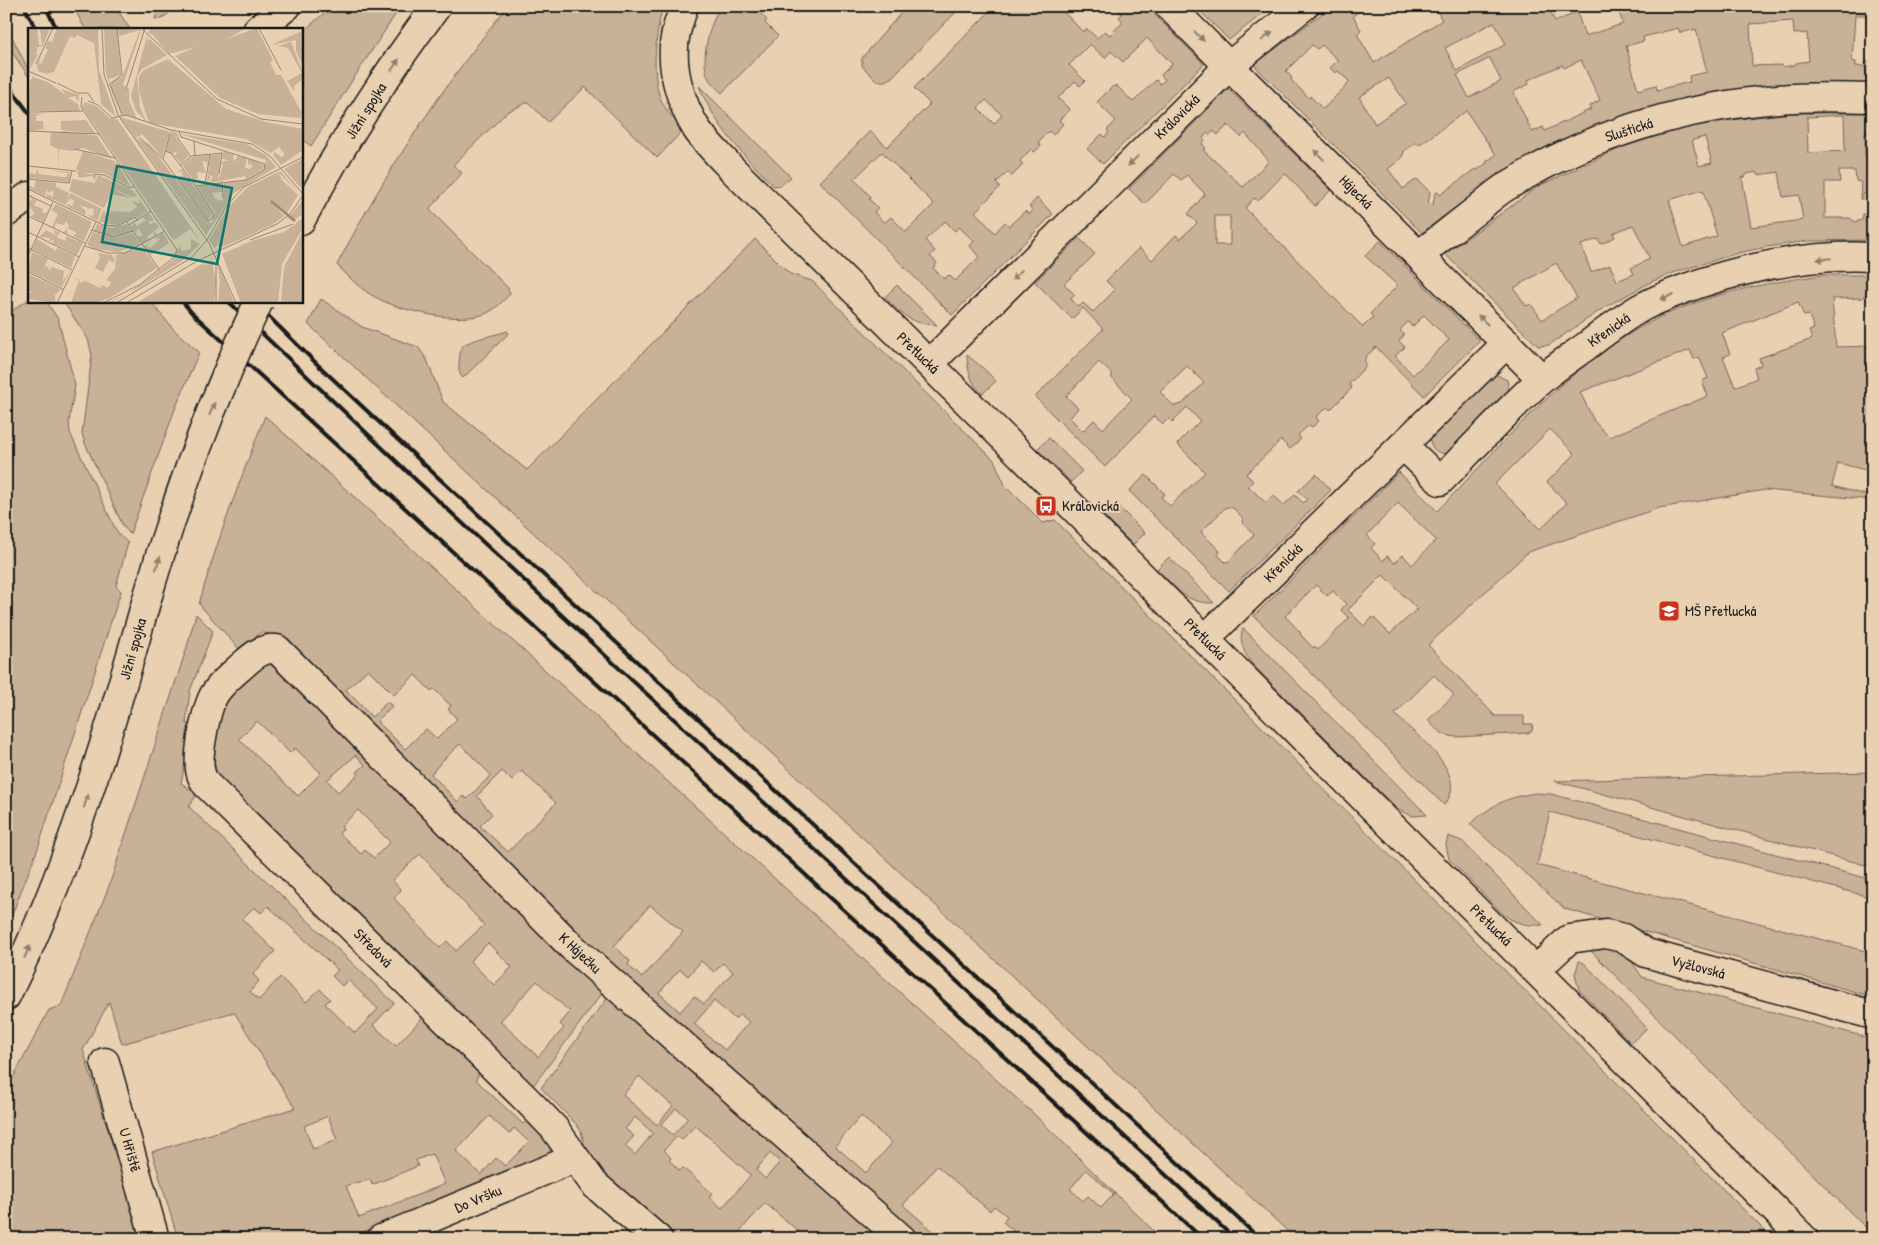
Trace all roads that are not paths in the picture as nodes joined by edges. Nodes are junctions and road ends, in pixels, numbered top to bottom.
1 (287, 6) edge
2 (437, 6) edge
3 (684, 6) edge
4 (1169, 6) edge
5 (1304, 6) edge
6 (259, 28) edge
7 (1230, 65) junction
8 (1873, 98) edge
9 (28, 197) edge
10 (6, 213) edge
11 (302, 218) edge
12 (1419, 255) junction
13 (1873, 257) edge
14 (259, 302) edge
15 (1507, 344) junction
16 (929, 364) junction
17 (1542, 379) junction
18 (1403, 445) junction
19 (1205, 639) junction
20 (277, 649) joint
21 (1536, 970) junction
22 (6, 996) edge
23 (1873, 1015) edge
24 (104, 1062) dead end
25 (575, 1158) junction
26 (437, 1228) edge
27 (155, 1239) edge
28 (381, 1239) edge
29 (658, 1239) edge
30 (902, 1239) edge
31 (1804, 1239) edge

1 - 6 main road
11 -> 2 main road, Jižní spojka
3 - 16 main road, Přetlucká
4 -> 7 main road, Hájecká
7 -> 5 main road, Královická
12 -> 7 main road, Hájecká
7 -> 16 main road, Královická
8 - 12 main road, Sluštická
9 - 10 main road
15 -> 12 main road, Hájecká
13 -> 17 main road, Křenická
22 -> 14 main road, Jižní spojka, bridge
15 - 17 main road, Hájecká
15 - 18 main road, Křenická
16 - 19 main road, Přetlucká
17 - 18 main road, Křenická
18 - 19 main road, Křenická
19 - 21 main road, Přetlucká
20 - 25 main road, Středová
20 - 30 main road, K Háječku
21 - 23 main road, Vyžlovská
21 - 31 main road, Přetlucká
24 - 27 main road, U Hřiště
25 - 26 main road, Do Vršku
25 - 29 main road, Středová
26 - 28 main road, Do Vršku

